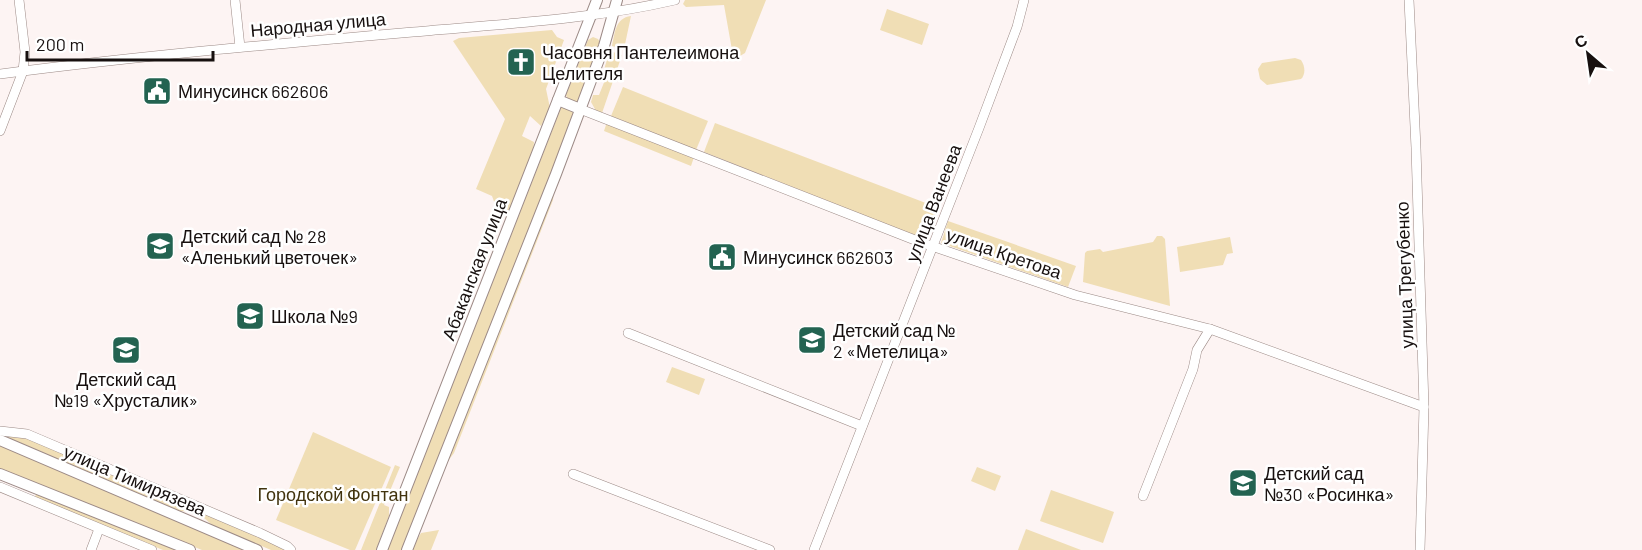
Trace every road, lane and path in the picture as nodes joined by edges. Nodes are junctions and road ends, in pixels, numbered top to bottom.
1 (19, 0) edge
2 (235, 0) edge
3 (597, 0) edge
4 (675, 0) edge
5 (1024, 0) edge
6 (1409, 0) edge
7 (616, 5) edge
8 (591, 14) junction
9 (583, 37) junction
10 (605, 42) junction
11 (240, 47) junction
12 (23, 71) junction
13 (0, 74) edge
14 (558, 100) junction
15 (580, 109) junction
16 (0, 131) edge
17 (933, 246) junction
18 (1210, 329) junction
19 (628, 333) dead end
20 (1424, 407) junction
21 (862, 426) junction
22 (0, 431) edge
23 (0, 440) edge
24 (0, 474) edge
25 (573, 474) dead end
26 (0, 488) edge
27 (1143, 496) dead end
28 (99, 529) junction
29 (91, 550) edge
30 (152, 550) edge
31 (190, 550) edge
32 (257, 550) edge
33 (291, 550) edge
34 (382, 550) edge
35 (407, 550) edge
36 (770, 550) edge
37 (814, 550) edge
38 (1420, 550) edge

1 - 12 street
2 - 11 street
3 - 8 main road, Абаканская улица
4 - 7 street, Народная улица
5 - 17 street, улица Ванеева
6 - 20 street, улица Трегубенко
7 - 8 street, Народная улица
7 - 10 main road
8 - 9 main road, Абаканская улица
8 - 11 street, Народная улица
9 - 10 main road
9 - 14 main road, Абаканская улица
10 - 15 main road
11 - 12 street, Народная улица
12 - 13 street, Народная улица
12 - 16 street
14 - 15 main road
14 - 34 main road, Абаканская улица
15 - 17 street, улица Кретова
15 - 35 main road
17 - 18 street, улица Кретова
17 - 21 street, улица Ванеева
18 - 20 street, улица Кретова
18 - 27 street
19 - 21 street
20 - 38 street, улица Трегубенко
21 - 37 street, улица Ванеева
22 - 33 street
23 - 32 main road, улица Тимирязева
24 - 31 main road
25 - 36 street
26 - 28 street
28 - 29 street
28 - 30 street

